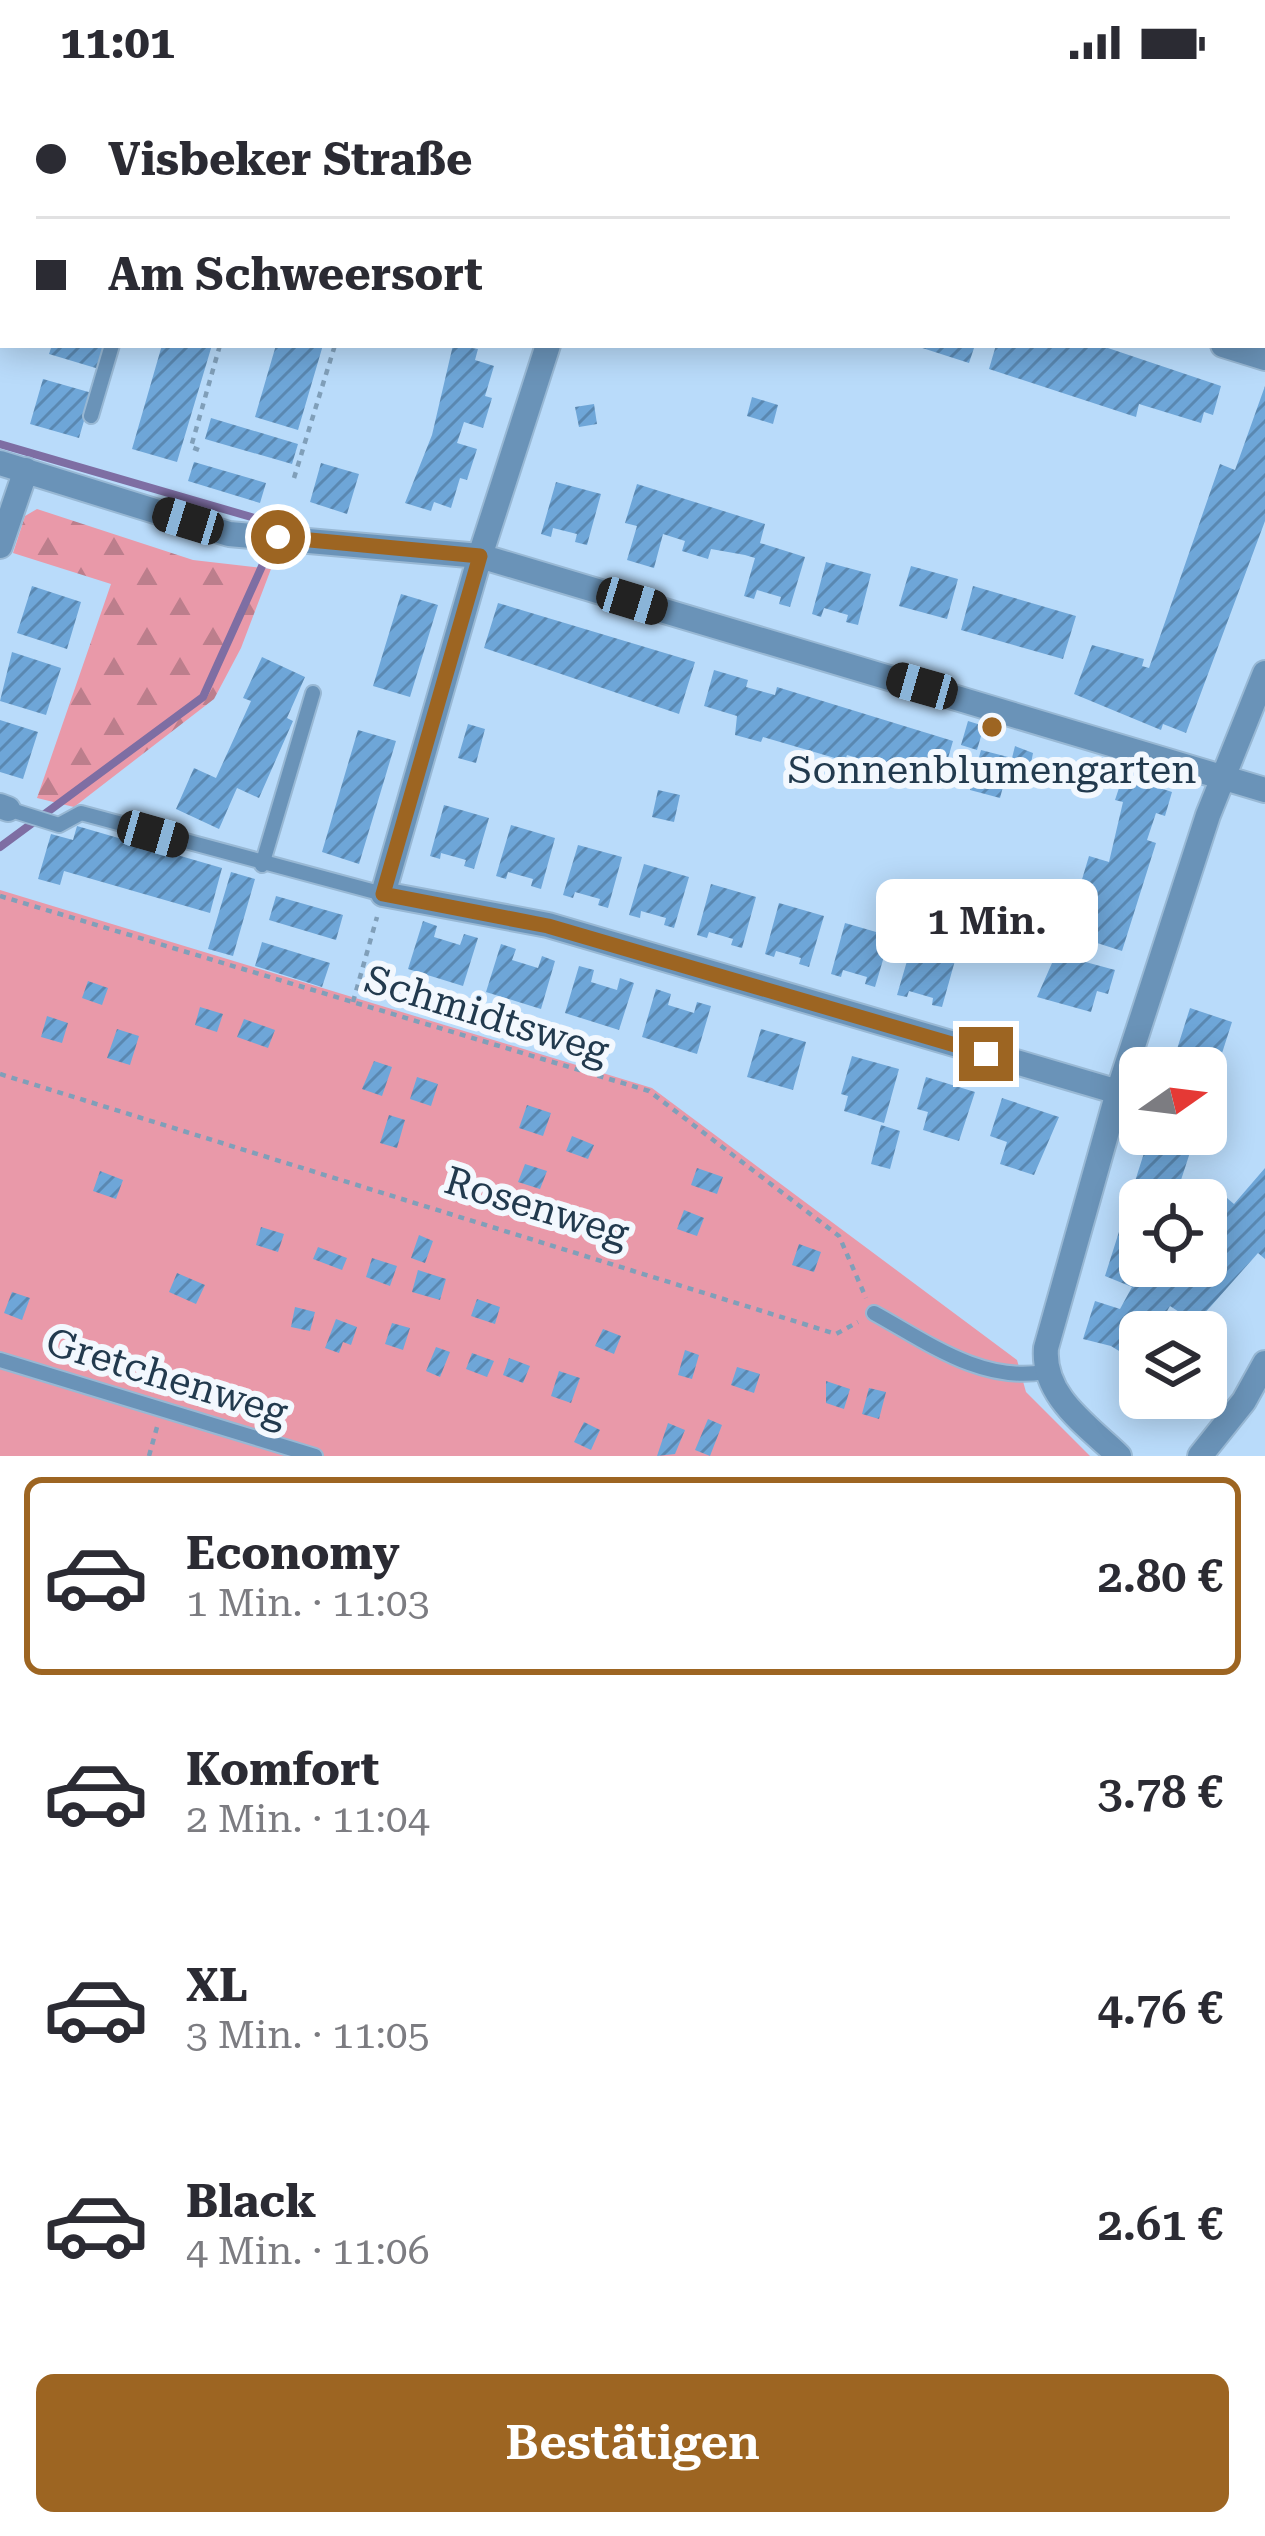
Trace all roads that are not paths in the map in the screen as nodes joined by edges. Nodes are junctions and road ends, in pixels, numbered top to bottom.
1 (111, 348) edge
2 (547, 348) edge
3 (1233, 348) edge
4 (1265, 358) edge
5 (91, 416) dead end
6 (0, 463) edge
7 (26, 470) junction
8 (0, 546) edge
9 (480, 556) junction
10 (1265, 673) edge
11 (313, 693) dead end
12 (1225, 776) junction
13 (1265, 790) edge
14 (4, 808) edge
15 (262, 865) junction
16 (383, 894) junction
17 (1118, 1092) junction
18 (874, 1313) road end
19 (0, 1360) edge
20 (1265, 1363) edge
21 (1044, 1372) junction
22 (315, 1456) edge
23 (1119, 1456) edge
24 (1200, 1456) edge

1 - 5 lane
2 - 9 street
3 - 4 street
6 - 7 street
7 - 8 street
7 - 9 street
9 - 12 street
9 - 16 street
10 - 12 street
11 - 15 lane
12 - 13 street
12 - 17 street
14 - 15 lane
15 - 16 lane
16 - 17 street
17 - 21 street
18 - 21 lane
19 - 22 lane, Gretchenweg
20 - 24 street
21 - 23 street

